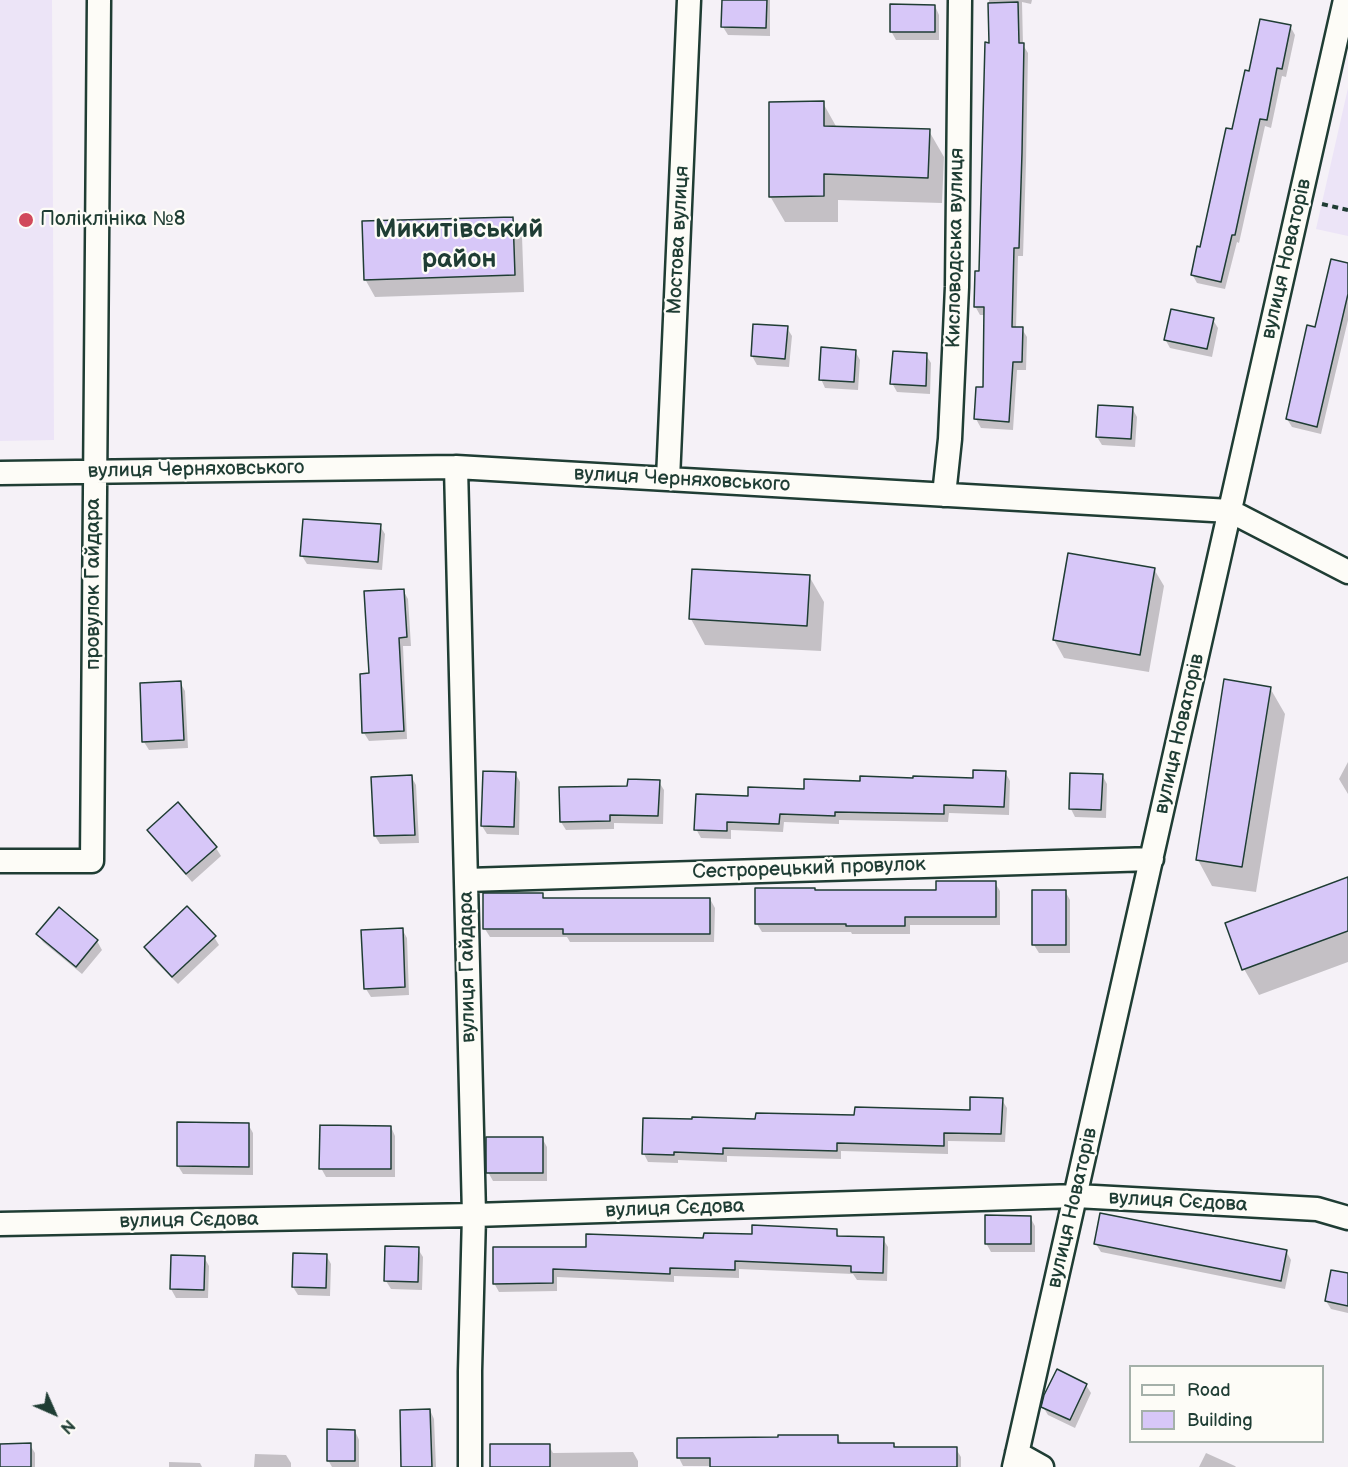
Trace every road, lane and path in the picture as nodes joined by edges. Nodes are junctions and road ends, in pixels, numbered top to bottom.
1 (99, 0) edge
2 (689, 0) edge
3 (960, 0) edge
4 (1345, 0) edge
5 (456, 467) junction
6 (95, 472) junction
7 (0, 473) edge
8 (668, 479) junction
9 (944, 495) junction
10 (1230, 511) junction
11 (1348, 572) edge
12 (1152, 859) junction
13 (0, 861) edge
14 (467, 880) junction
15 (1076, 1196) junction
16 (474, 1215) junction
17 (1348, 1218) edge
18 (0, 1224) edge
19 (1016, 1460) edge
20 (470, 1467) edge
21 (1042, 1467) edge

1 - 6 street, провулок Гайдара
2 - 8 street, Мостова вулиця
3 - 9 street, Кисловодська вулиця
4 - 10 street, вулиця Новаторів
5 - 6 street, вулиця Черняховського
5 - 8 street, вулиця Черняховського
5 - 14 street, вулиця Гайдара
6 - 7 street, вулиця Черняховського
6 - 13 street, провулок Гайдара
8 - 9 street, вулиця Черняховського
9 - 10 street, вулиця Черняховського
10 - 11 street, вулиця Черняховського
10 - 12 street, вулиця Новаторів
12 - 14 street, Сестрорецький провулок
12 - 15 street, вулиця Новаторів
14 - 16 street, вулиця Гайдара
15 - 16 street, вулиця Сєдова
15 - 17 street, вулиця Сєдова
15 - 19 street, вулиця Новаторів
16 - 18 street, вулиця Сєдова
16 - 20 street, вулиця Гайдара
19 - 21 street

